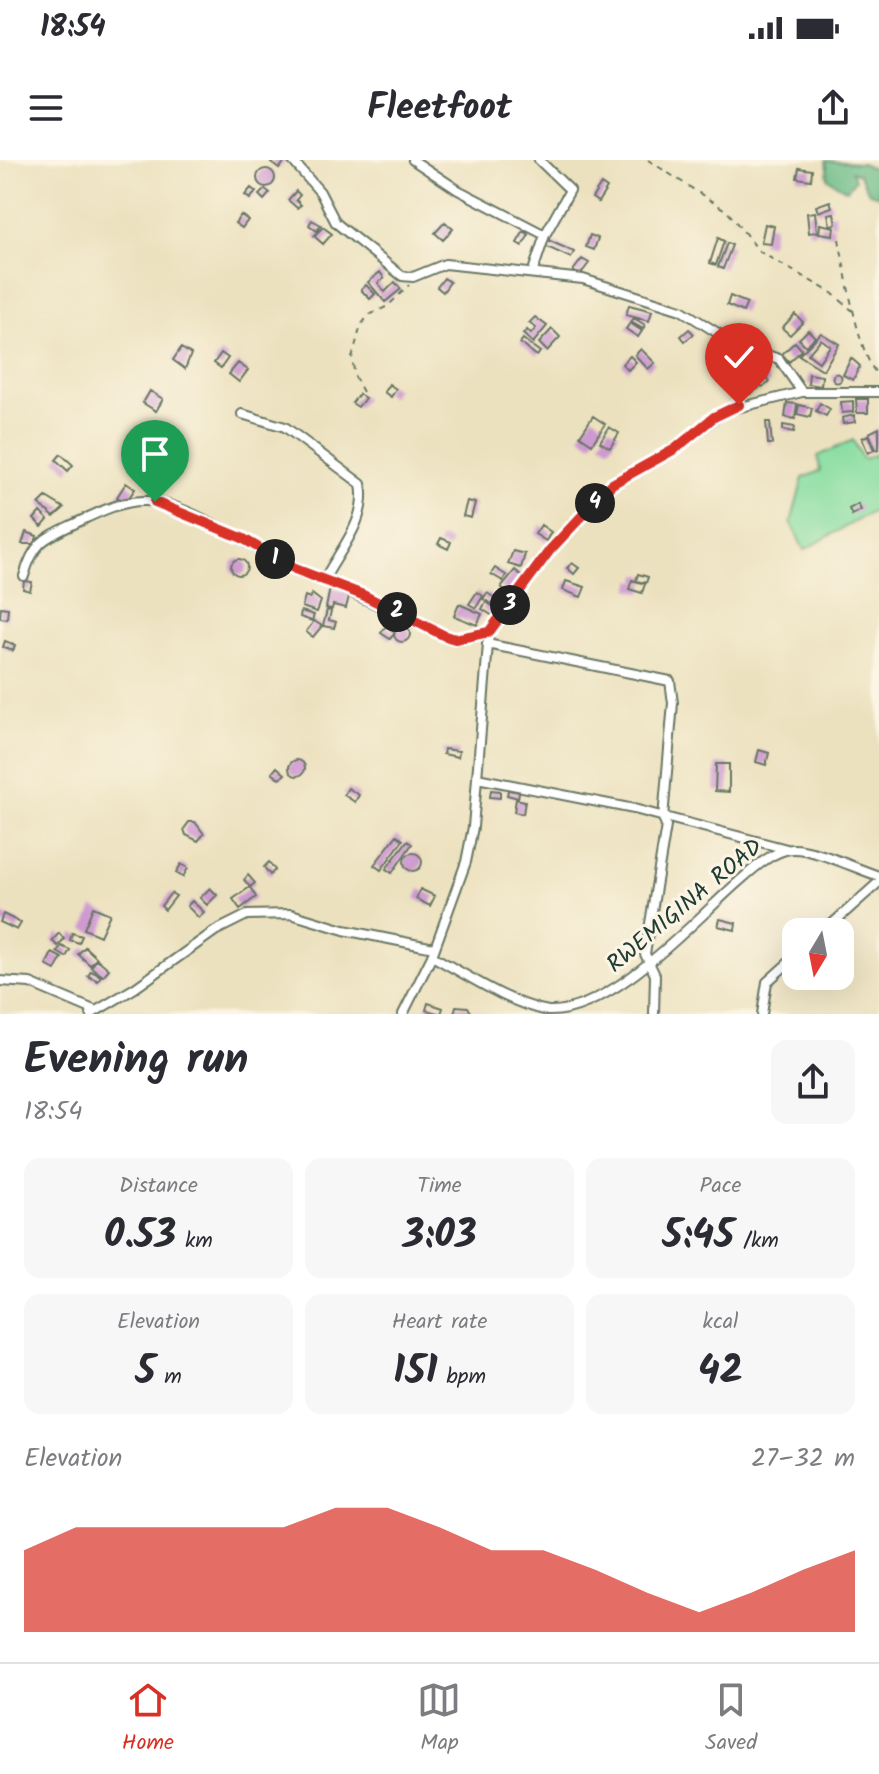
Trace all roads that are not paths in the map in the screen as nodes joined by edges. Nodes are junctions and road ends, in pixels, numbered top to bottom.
1 (292, 160) edge
2 (413, 160) edge
3 (539, 160) edge
4 (545, 235) junction
5 (533, 271) junction
6 (878, 391) edge
7 (802, 392) junction
8 (242, 414) dead end
9 (24, 576) dead end
10 (324, 580) junction
11 (489, 632) junction
12 (487, 644) junction
13 (477, 778) junction
14 (663, 818) junction
15 (788, 849) junction
16 (879, 879) edge
17 (838, 918) edge
18 (433, 952) junction
19 (648, 965) junction
20 (782, 969) edge
21 (0, 981) edge
22 (93, 1013) edge
23 (403, 1014) edge
24 (654, 1014) edge
25 (762, 1014) edge

1 - 5 street
2 - 4 street
3 - 4 street
4 - 5 street
5 - 7 street
6 - 7 street
7 - 11 street
8 - 10 street
9 - 10 street
10 - 11 street
11 - 12 street
12 - 13 street
12 - 14 street
13 - 14 street
13 - 18 street
14 - 15 street
14 - 19 street
15 - 16 street, RWEMIGINA ROAD
15 - 19 street, RWEMIGINA ROAD
16 - 17 street
18 - 19 street, RWEMIGINA ROAD
18 - 22 street, RWEMIGINA ROAD
18 - 23 street
19 - 24 street
20 - 25 street
21 - 22 street

